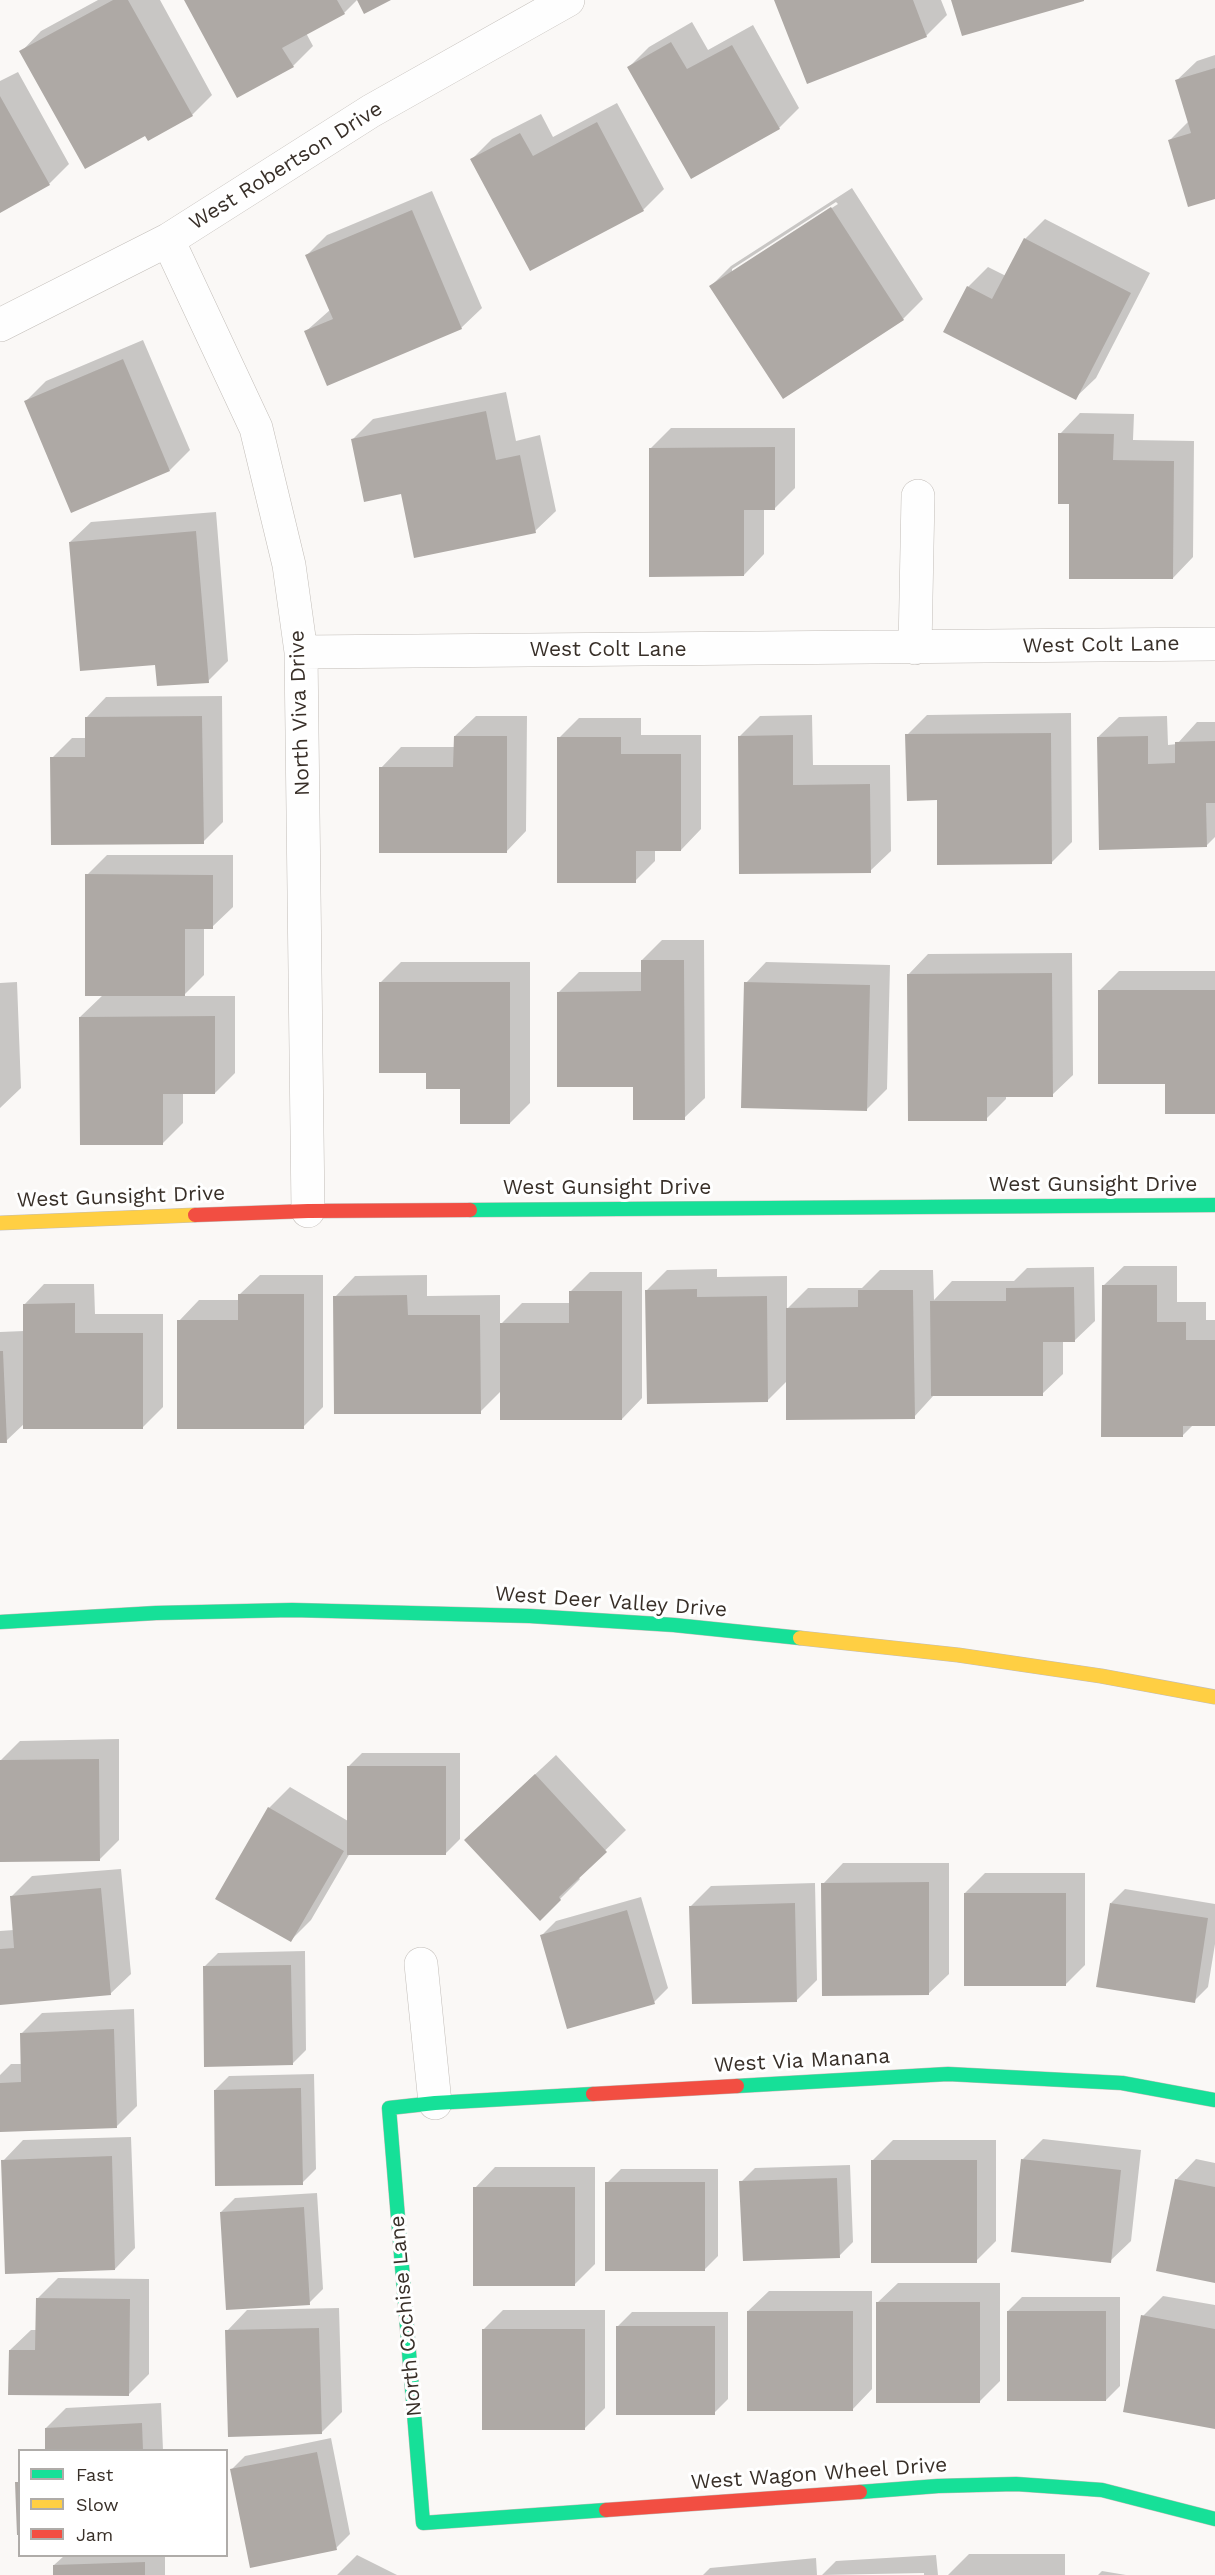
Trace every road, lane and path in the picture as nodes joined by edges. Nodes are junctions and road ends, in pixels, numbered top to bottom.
1 (568, 0) edge
2 (168, 240) junction
3 (0, 325) edge
4 (918, 496) dead end
5 (1215, 644) edge
6 (915, 648) junction
7 (301, 652) junction
8 (1215, 1205) edge
9 (308, 1210) junction
10 (0, 1223) edge
11 (0, 1622) edge
12 (1215, 1697) edge
13 (421, 1964) dead end
14 (1215, 2100) edge
15 (435, 2103) junction
16 (390, 2108) joint
17 (1215, 2519) edge
18 (423, 2523) joint

1 - 2 street, West Robertson Drive
2 - 3 street, West Robertson Drive
2 - 7 street, North Viva Drive
4 - 6 street
5 - 6 street, West Colt Lane
6 - 7 street, West Colt Lane
7 - 9 street, North Viva Drive
8 - 9 street, West Gunsight Drive
9 - 10 street, West Gunsight Drive
11 - 12 street, West Deer Valley Drive
13 - 15 street
14 - 15 street, West Via Manana
15 - 16 street, West Via Manana
16 - 18 street, North Cochise Lane
17 - 18 street, West Wagon Wheel Drive

